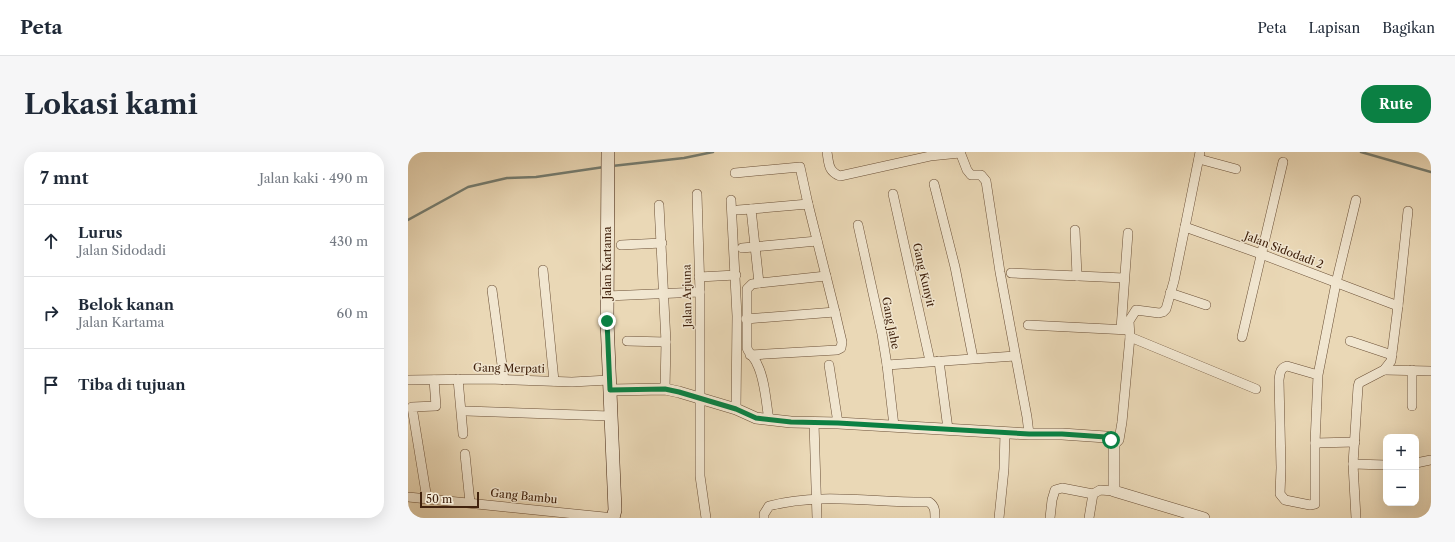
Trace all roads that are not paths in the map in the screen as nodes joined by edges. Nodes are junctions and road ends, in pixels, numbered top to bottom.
1 (608, 152) edge
2 (827, 152) edge
3 (960, 152) edge
4 (1199, 156) edge
5 (1284, 162) dead end
6 (1236, 169) dead end
7 (735, 173) dead end
8 (934, 184) dead end
9 (697, 194) dead end
10 (893, 194) dead end
11 (731, 200) dead end
12 (1356, 200) dead end
13 (808, 204) junction
14 (660, 205) dead end
15 (752, 209) junction
16 (738, 210) dead end
17 (1408, 211) dead end
18 (858, 225) dead end
19 (1184, 227) junction
20 (1075, 230) dead end
21 (1128, 233) dead end
22 (817, 241) junction
23 (662, 242) junction
24 (621, 245) dead end
25 (755, 247) junction
26 (742, 248) dead end
27 (1261, 254) junction
28 (543, 270) dead end
29 (1011, 273) dead end
30 (736, 276) junction
31 (826, 276) junction
32 (1077, 276) junction
33 (699, 277) junction
34 (1124, 278) junction
35 (759, 283) junction
36 (1336, 283) junction
37 (492, 290) dead end
38 (700, 292) junction
39 (663, 293) junction
40 (1170, 293) junction
41 (607, 296) junction
42 (1206, 305) dead end
43 (1398, 306) junction
44 (835, 312) junction
45 (746, 319) junction
46 (1028, 325) dead end
47 (1127, 332) junction
48 (1242, 337) dead end
49 (627, 341) dead end
50 (1350, 341) dead end
51 (666, 342) junction
52 (750, 355) junction
53 (1392, 355) junction
54 (1015, 356) junction
55 (973, 358) junction
56 (935, 361) junction
57 (829, 365) dead end
58 (887, 365) junction
59 (1384, 370) junction
60 (1412, 370) junction
61 (1431, 371) edge
62 (1318, 375) junction
63 (458, 379) junction
64 (408, 380) edge
65 (434, 380) junction
66 (504, 380) junction
67 (554, 381) junction
68 (610, 385) junction
69 (665, 389) junction
70 (1256, 389) dead end
71 (701, 398) junction
72 (1412, 406) dead end
73 (736, 409) junction
74 (466, 411) dead end
75 (610, 416) junction
76 (769, 420) junction
77 (814, 423) junction
78 (838, 423) junction
79 (894, 426) junction
80 (948, 429) junction
81 (1005, 432) junction
82 (463, 434) dead end
83 (1029, 434) junction
84 (1355, 442) junction
85 (1315, 443) junction
86 (1114, 445) junction
87 (465, 454) dead end
88 (1431, 460) edge
89 (1419, 462) edge
90 (1353, 464) junction
91 (1383, 465) edge
92 (1114, 491) junction
93 (1093, 494) junction
94 (408, 497) edge
95 (816, 498) junction
96 (427, 499) junction
97 (470, 502) junction
98 (614, 518) edge
99 (706, 518) edge
100 (764, 518) edge
101 (817, 518) edge
102 (935, 518) edge
103 (999, 518) edge
104 (1050, 518) edge
105 (1089, 518) edge
106 (1204, 518) edge
107 (1356, 518) edge

1 - 41 main road, Jalan Kartama
2 - 3 street
3 - 54 street
4 - 6 street
4 - 19 street
5 - 27 street
7 - 13 street
8 - 55 street
9 - 33 street, Jalan Arjuna
10 - 56 street, Gang Kunyit
11 - 30 street
12 - 36 street
13 - 15 street
13 - 22 street
14 - 23 street
15 - 16 street
15 - 25 street
17 - 43 street
18 - 58 street, Gang Jahe
19 - 27 street, Jalan Sidodadi 2
19 - 40 street
20 - 32 street
21 - 34 street
22 - 25 street
22 - 31 street
23 - 24 street
23 - 39 street
25 - 26 street
25 - 35 street
27 - 36 street, Jalan Sidodadi 2
27 - 48 street
28 - 67 street
29 - 32 street
30 - 33 street
30 - 73 street
31 - 35 street
31 - 44 street
32 - 34 street
33 - 38 street, Jalan Arjuna
34 - 47 street
35 - 45 street
36 - 43 street, Jalan Sidodadi 2
36 - 62 street
37 - 66 street
38 - 39 street
38 - 71 street, Jalan Arjuna
39 - 41 street
39 - 51 street
40 - 42 street
40 - 47 street
41 - 68 main road, Jalan Kartama
43 - 53 street
44 - 45 street
44 - 52 street
45 - 52 street
46 - 47 street
47 - 70 street
47 - 86 street
49 - 51 street
50 - 53 street
51 - 69 street
52 - 76 street
53 - 59 street
54 - 55 street
54 - 83 street
55 - 56 street
56 - 58 street
56 - 80 street, Gang Kunyit
57 - 78 street
58 - 79 street, Gang Jahe
59 - 60 street
59 - 84 street
60 - 61 street
60 - 72 street
62 - 85 street
62 - 85 street
63 - 65 street, Gang Merpati
63 - 66 street, Gang Merpati
63 - 82 street
64 - 65 street, Gang Merpati
65 - 96 street
66 - 67 street, Gang Merpati
67 - 68 street, Gang Merpati
68 - 69 street
68 - 75 main road, Jalan Kartama
69 - 71 street
71 - 73 street
71 - 99 street, Jalan Arjuna
73 - 76 street
74 - 75 street
75 - 98 main road, Jalan Kartama
76 - 77 street
77 - 78 street
77 - 95 street
78 - 79 street
79 - 80 street
80 - 81 street
81 - 83 street
81 - 103 street
83 - 86 street
84 - 85 street
84 - 90 street
86 - 92 street
87 - 97 street
88 - 89 street
90 - 91 street
90 - 107 street
92 - 93 street
92 - 106 street
93 - 104 street
93 - 105 street
94 - 96 street, Gang Bambu
95 - 100 street
95 - 101 street
95 - 102 street
96 - 97 street, Gang Bambu
97 - 98 street, Gang Bambu

